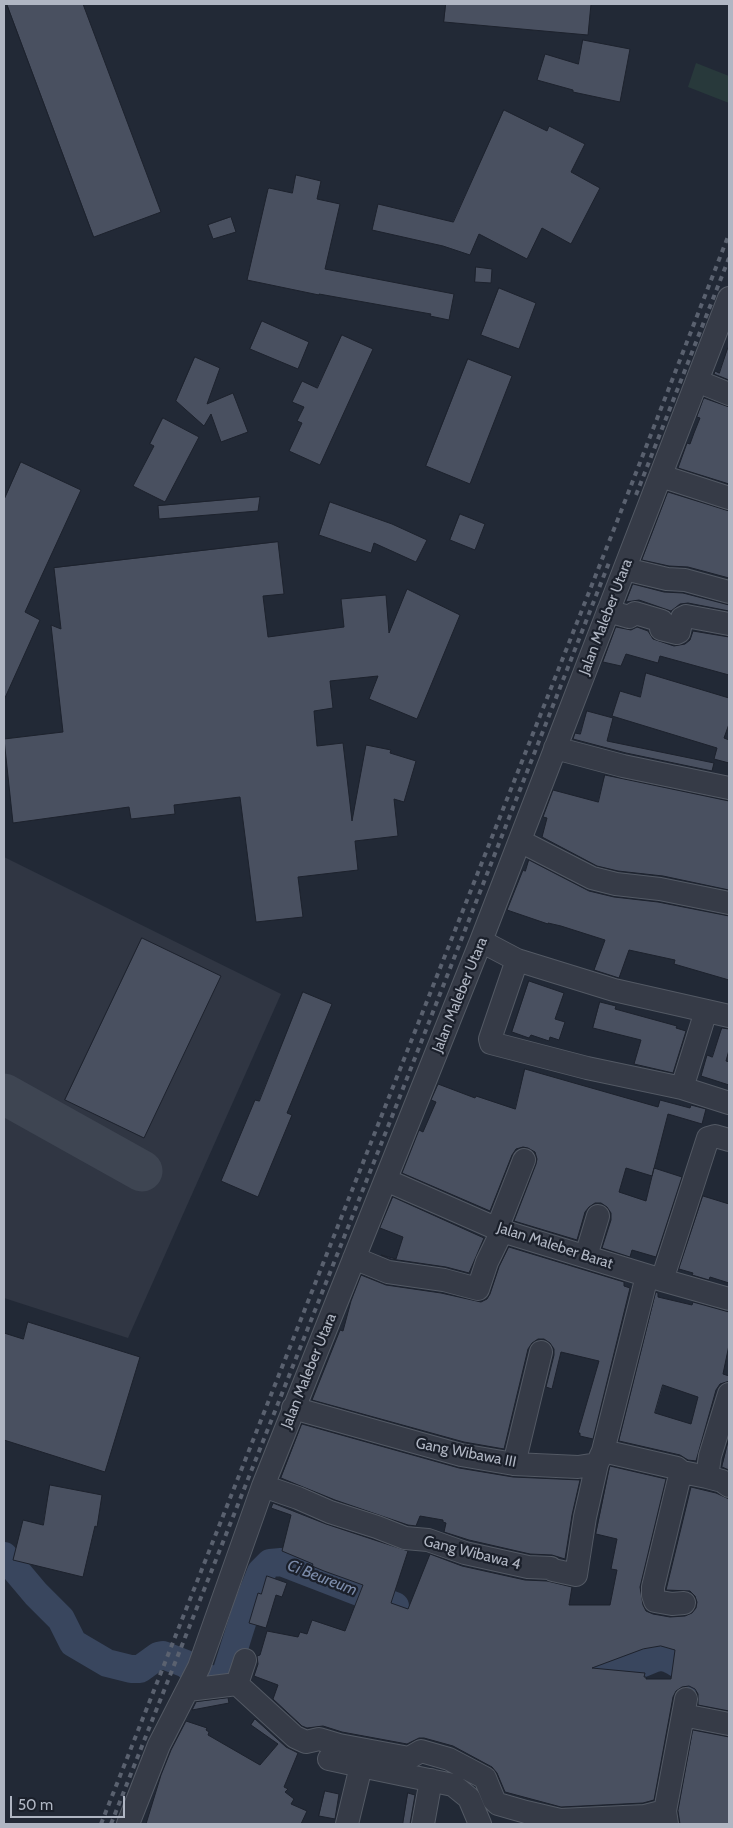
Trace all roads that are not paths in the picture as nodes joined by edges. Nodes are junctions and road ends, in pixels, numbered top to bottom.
1 (729, 298) edge
2 (697, 381) junction
3 (729, 394) edge
4 (661, 476) junction
5 (729, 498) edge
6 (624, 570) junction
7 (729, 592) edge
8 (608, 611) junction
9 (729, 624) edge
10 (555, 748) junction
11 (729, 788) edge
12 (520, 841) junction
13 (729, 903) edge
14 (481, 942) junction
15 (517, 960) junction
16 (706, 1011) junction
17 (729, 1016) edge
18 (682, 1088) junction
19 (729, 1103) edge
20 (729, 1140) edge
21 (524, 1160) dead end
22 (386, 1180) junction
23 (598, 1216) dead end
24 (500, 1230) junction
25 (586, 1256) junction
26 (354, 1258) junction
27 (654, 1278) junction
28 (729, 1299) edge
29 (541, 1352) dead end
30 (729, 1394) edge
31 (293, 1408) junction
32 (600, 1458) junction
33 (514, 1464) junction
34 (682, 1472) junction
35 (707, 1477) junction
36 (263, 1486) junction
37 (729, 1486) edge
38 (684, 1603) dead end
39 (245, 1660) dead end
40 (193, 1680) junction
41 (237, 1684) junction
42 (729, 1724) edge
43 (329, 1759) dead end
44 (361, 1766) junction
45 (431, 1780) junction
46 (666, 1818) edge
47 (128, 1824) edge
48 (347, 1824) edge
49 (423, 1824) edge
50 (480, 1824) edge

1 - 2 street, Jalan Maleber Utara
2 - 3 street
2 - 4 street, Jalan Maleber Utara
4 - 5 street
4 - 6 street, Jalan Maleber Utara
6 - 7 street
6 - 8 street, Jalan Maleber Utara
8 - 9 street
8 - 10 street, Jalan Maleber Utara
10 - 11 street
10 - 12 street, Jalan Maleber Utara
12 - 13 street
12 - 14 street, Jalan Maleber Utara
14 - 15 street
14 - 22 street, Jalan Maleber Utara
15 - 16 street
15 - 18 street
16 - 17 street
16 - 18 street
18 - 19 street
20 - 27 street
21 - 24 street
22 - 24 street, Jalan Maleber Barat
22 - 26 street, Jalan Maleber Utara
23 - 25 street
24 - 25 street, Jalan Maleber Barat
24 - 26 street
25 - 27 street, Jalan Maleber Barat
26 - 31 street, Jalan Maleber Utara
27 - 28 street, Jalan Maleber Barat
27 - 32 street
29 - 33 street
30 - 35 street
31 - 33 street, Gang Wibawa III
31 - 36 street, Jalan Maleber Utara
32 - 33 street, Gang Wibawa III
32 - 34 street, Gang Wibawa III
32 - 36 street, Gang Wibawa 4
34 - 35 street, Gang Wibawa III
34 - 38 street
35 - 37 street, Gang Wibawa III
36 - 40 street, Jalan Maleber Utara
39 - 41 street
40 - 41 street
40 - 47 street, Jalan Maleber Utara
41 - 46 street
42 - 46 street
43 - 44 street
44 - 45 street
44 - 48 street
45 - 49 street
45 - 50 street

